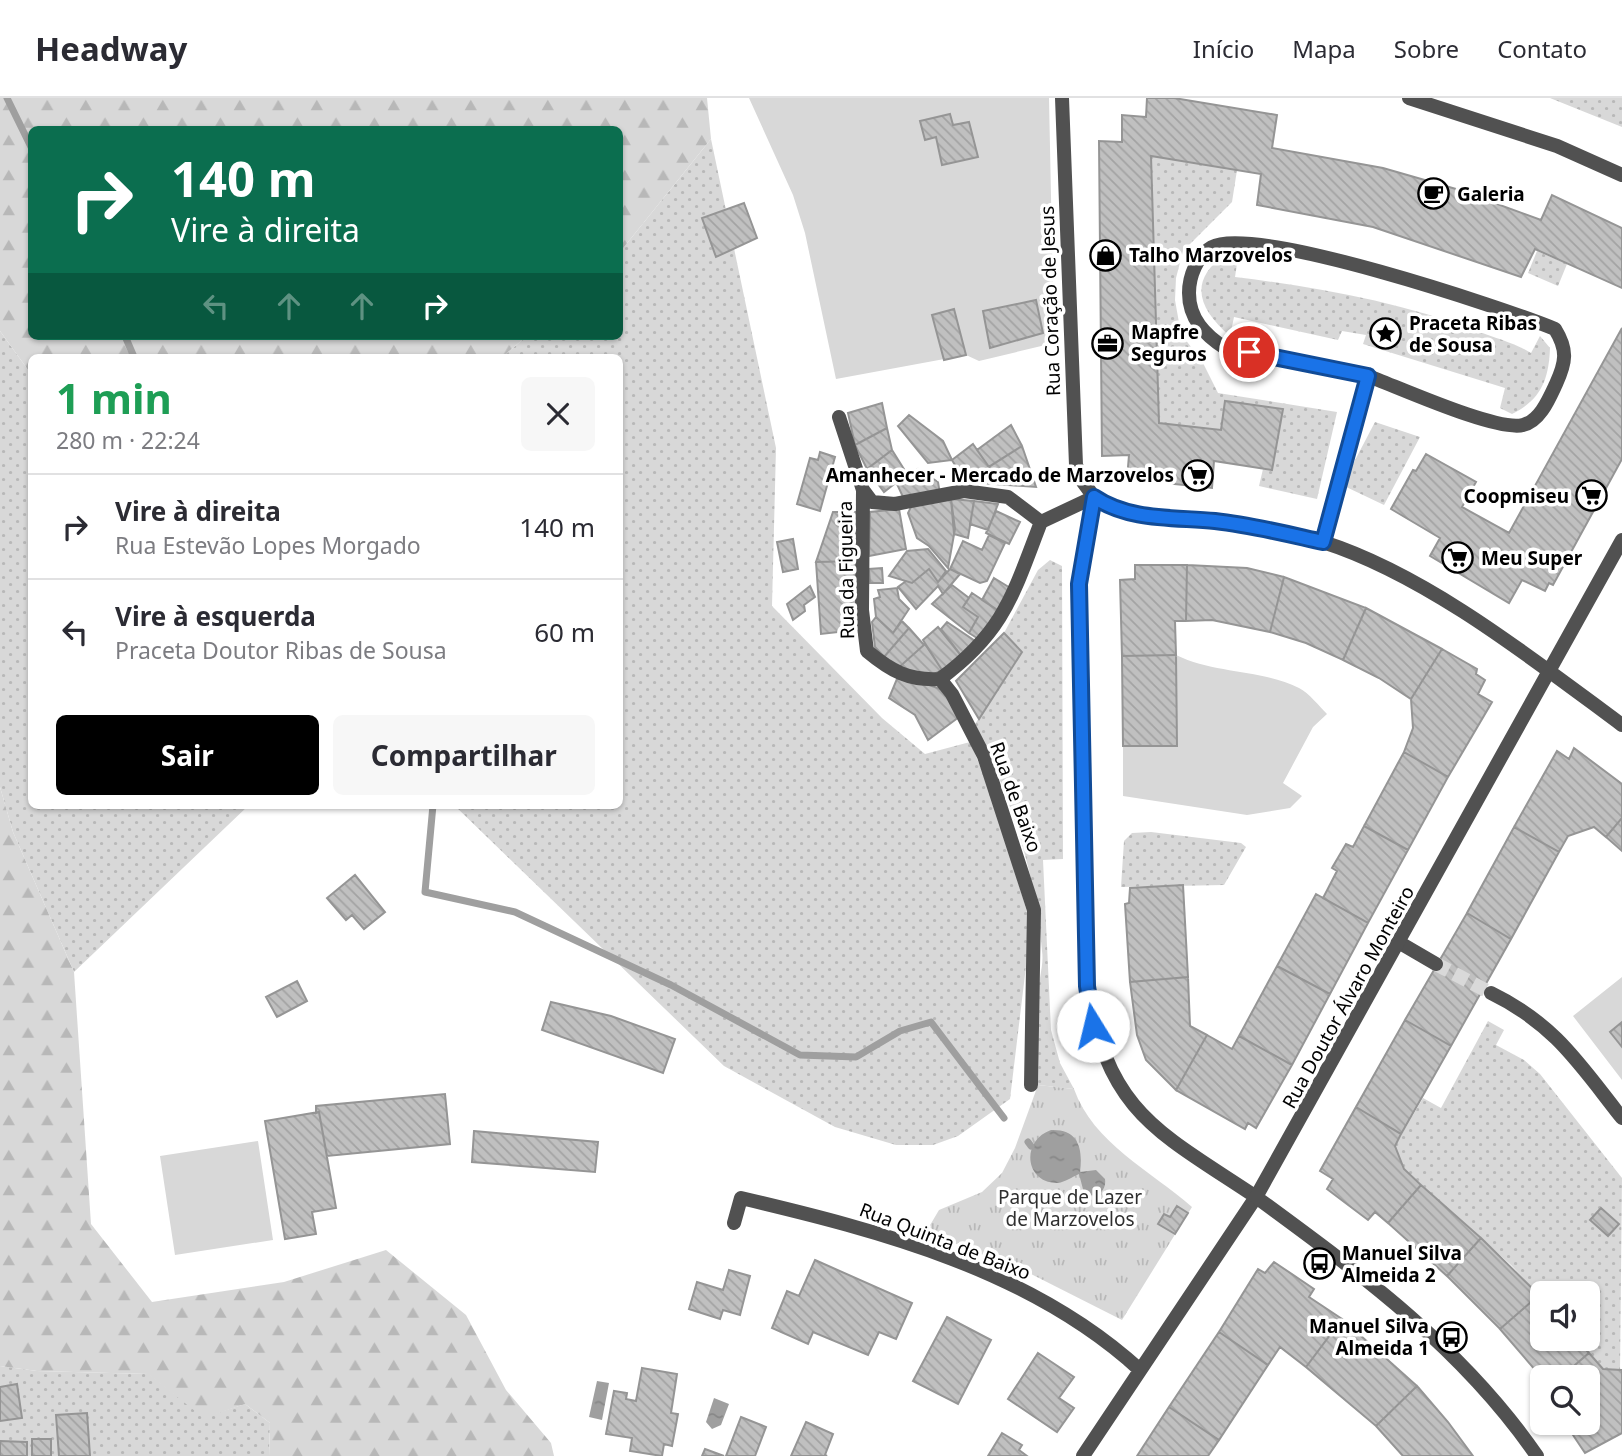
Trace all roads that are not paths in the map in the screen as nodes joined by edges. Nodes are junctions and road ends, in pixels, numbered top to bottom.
1 (1062, 98) edge
2 (1409, 98) edge
3 (1622, 175) edge
4 (1368, 376) junction
5 (839, 417) dead end
6 (863, 490) junction
7 (1094, 497) junction
8 (1041, 522) junction
9 (1622, 540) edge
10 (1323, 542) junction
11 (1548, 673) junction
12 (940, 679) junction
13 (1622, 725) edge
14 (1400, 943) junction
15 (1436, 964) tunnel mouth
16 (1491, 993) tunnel mouth
17 (1031, 1085) dead end
18 (1622, 1118) edge
19 (1256, 1197) junction
20 (734, 1223) dead end
21 (1140, 1370) junction
22 (1083, 1456) edge
23 (1537, 1456) edge

1 - 7 street, Rua Coração de Jesus
2 - 3 street
4 - 4 street
4 - 10 street
5 - 6 street
6 - 8 street
6 - 12 street, Rua da Figueira
7 - 8 street
7 - 10 street
7 - 19 street
8 - 12 street
9 - 11 street, Rua Doutor Álvaro Monteiro
10 - 11 street
11 - 13 street
11 - 14 street, Rua Doutor Álvaro Monteiro
12 - 17 street, Rua de Baixo
14 - 15 street
14 - 19 street, Rua Doutor Álvaro Monteiro
16 - 18 street
19 - 21 street, Rua Doutor Álvaro Monteiro
19 - 23 street
20 - 21 street, Rua Quinta de Baixo
21 - 22 street, Rua Doutor Álvaro Monteiro

